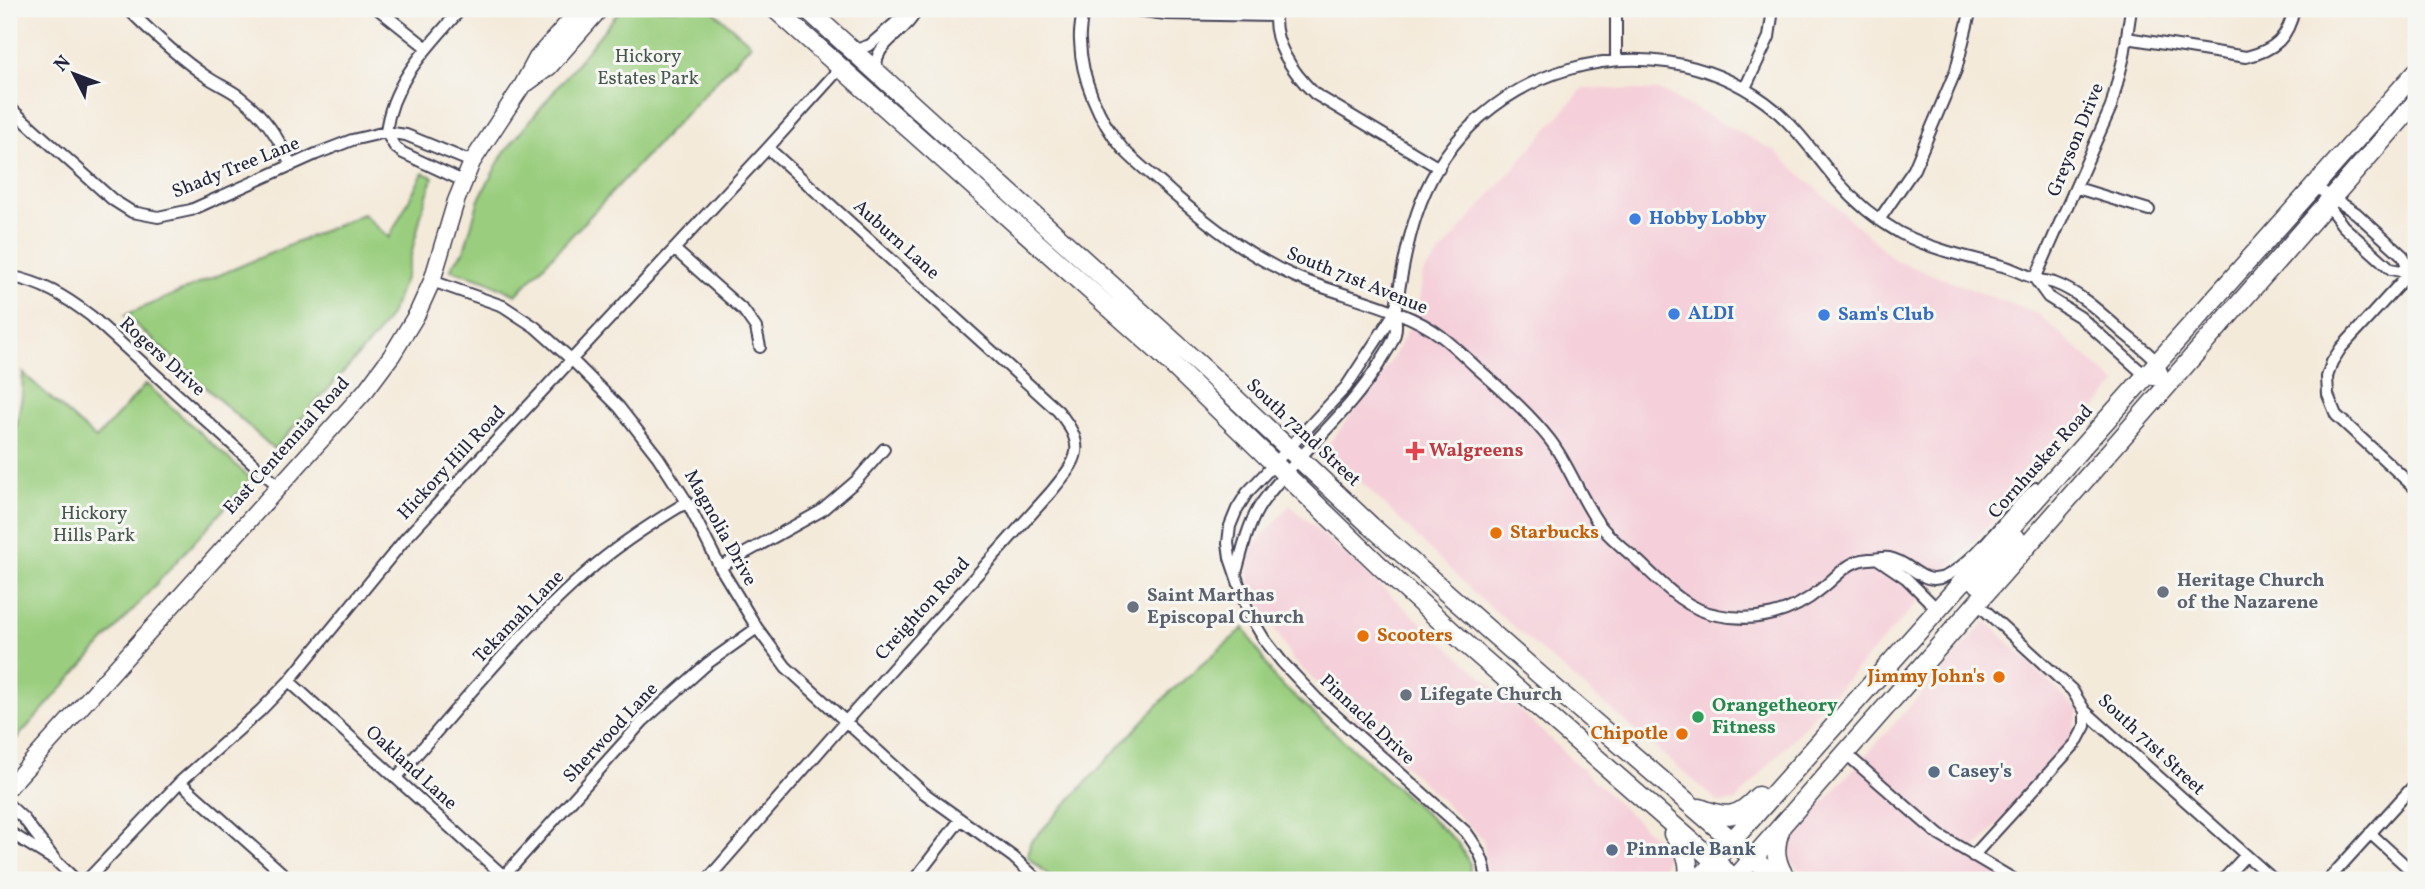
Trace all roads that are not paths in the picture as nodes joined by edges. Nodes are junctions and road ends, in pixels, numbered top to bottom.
1 (128, 9) edge
2 (377, 9) edge
3 (461, 9) edge
4 (580, 9) edge
5 (600, 9) edge
6 (775, 9) edge
7 (807, 9) edge
8 (1083, 9) edge
9 (1128, 9) edge
10 (1616, 9) edge
11 (1773, 9) edge
12 (1971, 9) edge
13 (2131, 9) edge
14 (2294, 9) edge
15 (919, 10) edge
16 (1275, 12) edge
17 (2127, 38) junction
18 (427, 48) junction
19 (853, 51) junction
20 (1616, 59) junction
21 (841, 67) junction
22 (2416, 72) edge
23 (878, 73) junction
24 (522, 86) junction
25 (1745, 88) junction
26 (2416, 102) edge
27 (9, 107) edge
28 (386, 132) junction
29 (768, 148) junction
30 (472, 162) junction
31 (291, 166) junction
32 (1438, 168) junction
33 (463, 181) junction
34 (2314, 186) junction
35 (2077, 188) junction
36 (2329, 200) junction
37 (2149, 210) dead end
38 (1879, 219) junction
39 (674, 249) junction
40 (2414, 272) edge
41 (9, 276) edge
42 (2035, 279) junction
43 (432, 281) junction
44 (1395, 312) junction
45 (760, 347) dead end
46 (1001, 358) joint
47 (572, 360) junction
48 (2151, 369) junction
49 (2168, 385) junction
50 (2086, 446) junction
51 (884, 449) dead end
52 (1294, 453) junction
53 (1280, 469) junction
54 (278, 486) junction
55 (2416, 489) edge
56 (687, 502) junction
57 (1878, 559) junction
58 (720, 567) junction
59 (1236, 573) junction
60 (1977, 603) junction
61 (1937, 609) junction
62 (757, 628) junction
63 (289, 681) junction
64 (2085, 712) junction
65 (844, 722) junction
66 (1845, 752) junction
67 (396, 778) junction
68 (180, 782) junction
69 (2416, 783) edge
70 (9, 786) edge
71 (1689, 804) junction
72 (9, 805) edge
73 (1654, 809) junction
74 (1788, 819) junction
75 (960, 820) junction
76 (9, 832) edge
77 (2370, 834) junction
78 (1732, 841) junction
79 (2246, 855) junction
80 (1973, 856) junction
81 (1753, 859) junction
82 (55, 861) junction
83 (1714, 861) junction
84 (2416, 875) edge
85 (506, 878) edge
86 (76, 880) edge
87 (88, 880) edge
88 (290, 880) edge
89 (707, 880) edge
90 (914, 880) edge
91 (1038, 880) edge
92 (1486, 880) edge
93 (1687, 880) edge
94 (1697, 880) edge
95 (1735, 880) edge
96 (1777, 880) edge
97 (1787, 880) edge
98 (2015, 880) edge
99 (2222, 880) edge
100 (2274, 880) edge
101 (2328, 880) edge

1 - 31 street
2 - 18 street
3 - 18 street
4 - 24 street, East Centennial Road
5 - 24 street, East Centennial Road
6 - 21 main road
7 - 19 main road, South 72nd Street
8 - 44 street, South 71st Avenue
9 - 16 street
10 - 20 street
11 - 25 street
12 - 38 street
13 - 17 street, Greyson Drive
14 - 17 street
15 - 19 street
15 - 23 street
16 - 32 street
17 - 35 street, Greyson Drive
18 - 28 street
19 - 23 main road, South 72nd Street
20 - 25 street, Pinnacle Drive
20 - 32 street, Pinnacle Drive
21 - 29 street, Hickory Hill Road
21 - 53 main road
22 - 34 main road, Cornhusker Road
23 - 52 main road, South 72nd Street
24 - 30 street, East Centennial Road
25 - 38 street, Pinnacle Drive
26 - 36 main road
27 - 31 street, Shady Tree Lane
28 - 30 street, Shady Tree Lane
28 - 31 street, Shady Tree Lane
28 - 33 street
29 - 39 street, Hickory Hill Road
29 - 46 street, Auburn Lane
30 - 33 street, East Centennial Road
32 - 44 street, Pinnacle Drive
33 - 43 street, East Centennial Road
34 - 36 street
34 - 48 main road, Cornhusker Road
35 - 37 street
35 - 42 street, Greyson Drive
36 - 40 street
36 - 40 street
36 - 49 main road
38 - 42 street, Pinnacle Drive
39 - 45 street
39 - 47 street, Hickory Hill Road
40 - 55 street
41 - 54 street, Rogers Drive
42 - 48 street
42 - 48 street, Pinnacle Drive
43 - 47 street, Magnolia Drive
43 - 54 street, East Centennial Road
44 - 52 street, Pinnacle Drive
44 - 57 street, South 71st Avenue
46 - 65 street, Creighton Road
47 - 56 street, Magnolia Drive
47 - 63 street, Hickory Hill Road
48 - 49 street
48 - 49 street
48 - 50 main road, Cornhusker Road
49 - 60 main road
50 - 57 street
50 - 60 main road
50 - 61 main road, Cornhusker Road
51 - 58 street
52 - 53 street, Pinnacle Drive
52 - 71 main road, South 72nd Street
53 - 59 street, Pinnacle Drive
53 - 59 street, Pinnacle Drive
53 - 73 main road
54 - 70 street, East Centennial Road
56 - 58 street, Magnolia Drive
56 - 67 street, Tekamah Lane
57 - 61 street
58 - 62 street, Magnolia Drive
59 - 92 street, Pinnacle Drive
60 - 64 street, South 71st Street
60 - 66 main road
61 - 71 main road
61 - 78 main road, Cornhusker Road
62 - 65 street, Magnolia Drive
62 - 85 street, Sherwood Lane
63 - 67 street, Oakland Lane
63 - 68 street, Hickory Hill Road
64 - 79 street, South 71st Street
64 - 80 street
65 - 75 street, Magnolia Drive
65 - 89 street, Creighton Road
66 - 74 main road
66 - 80 street
67 - 85 street, Oakland Lane
68 - 87 street, Hickory Hill Road
68 - 88 street
69 - 77 street
71 - 78 main road, South 72nd Street
72 - 82 street
73 - 83 main road
73 - 93 main road
74 - 81 main road
74 - 97 main road
75 - 90 street
75 - 91 street, Magnolia Drive
76 - 82 street
77 - 84 street
77 - 101 street
78 - 81 main road, South 72nd Street
78 - 83 main road, Cornhusker Road
79 - 99 street
79 - 100 street, South 71st Street
80 - 98 street
81 - 95 main road
81 - 96 main road, South 72nd Street
82 - 86 street
83 - 94 street, Cornhusker Road
83 - 95 main road

